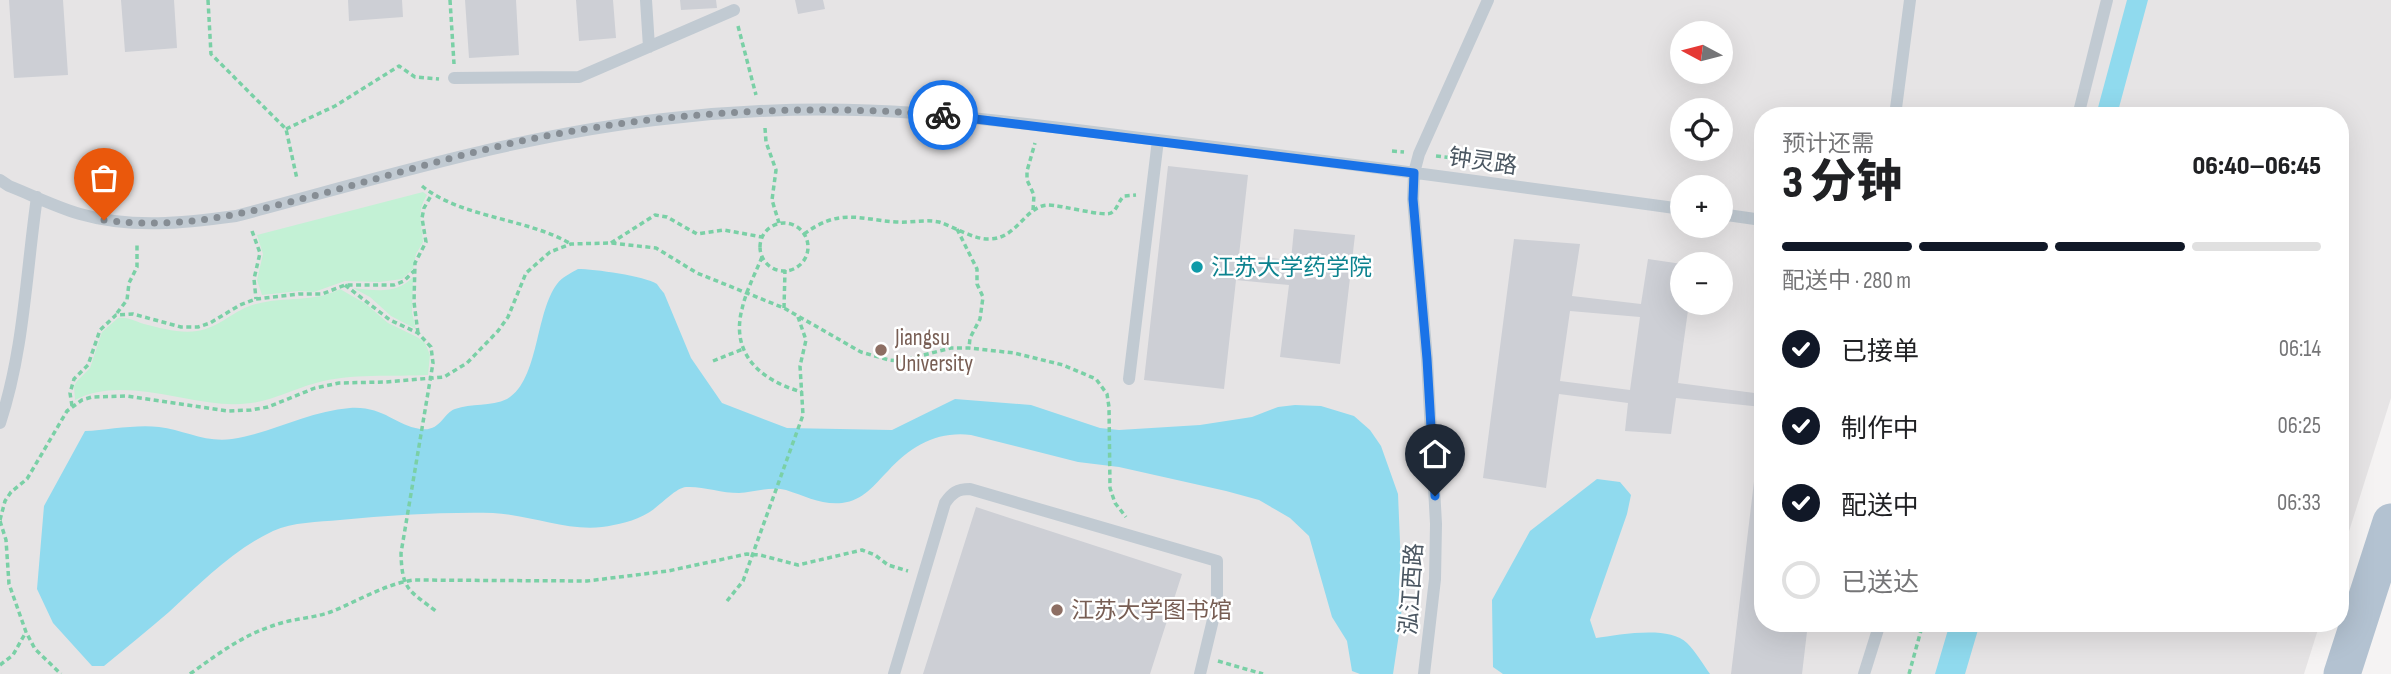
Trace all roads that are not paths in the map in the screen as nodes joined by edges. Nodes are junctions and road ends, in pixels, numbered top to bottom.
1 (646, 0) edge
2 (1488, 0) edge
3 (1910, 0) edge
4 (2107, 0) edge
5 (735, 10) edge
6 (649, 47) junction
7 (454, 78) road end
8 (1896, 107) edge
9 (2079, 107) edge
10 (1158, 140) junction
11 (1414, 173) junction
12 (0, 180) edge
13 (37, 197) junction
14 (1670, 207) edge
15 (1733, 216) edge
16 (1754, 219) edge
17 (1129, 379) dead end
18 (0, 423) edge
19 (2391, 522) edge
20 (2391, 588) edge
21 (1877, 632) edge
22 (894, 674) edge
23 (1200, 674) edge
24 (1424, 674) edge
25 (1864, 674) edge
26 (2342, 674) edge
27 (2364, 674) edge

1 - 6 lane
2 - 11 lane, 泓江西路
3 - 8 lane
4 - 9 lane
5 - 6 lane
6 - 7 lane
10 - 11 lane, 钟灵路
10 - 13 lane, 钟灵路
10 - 17 lane
11 - 14 lane, 钟灵路
11 - 24 lane, 泓江西路
12 - 13 lane, 钟灵路
13 - 18 lane
15 - 16 lane
19 - 26 main road
20 - 27 main road
21 - 25 lane
22 - 23 lane

